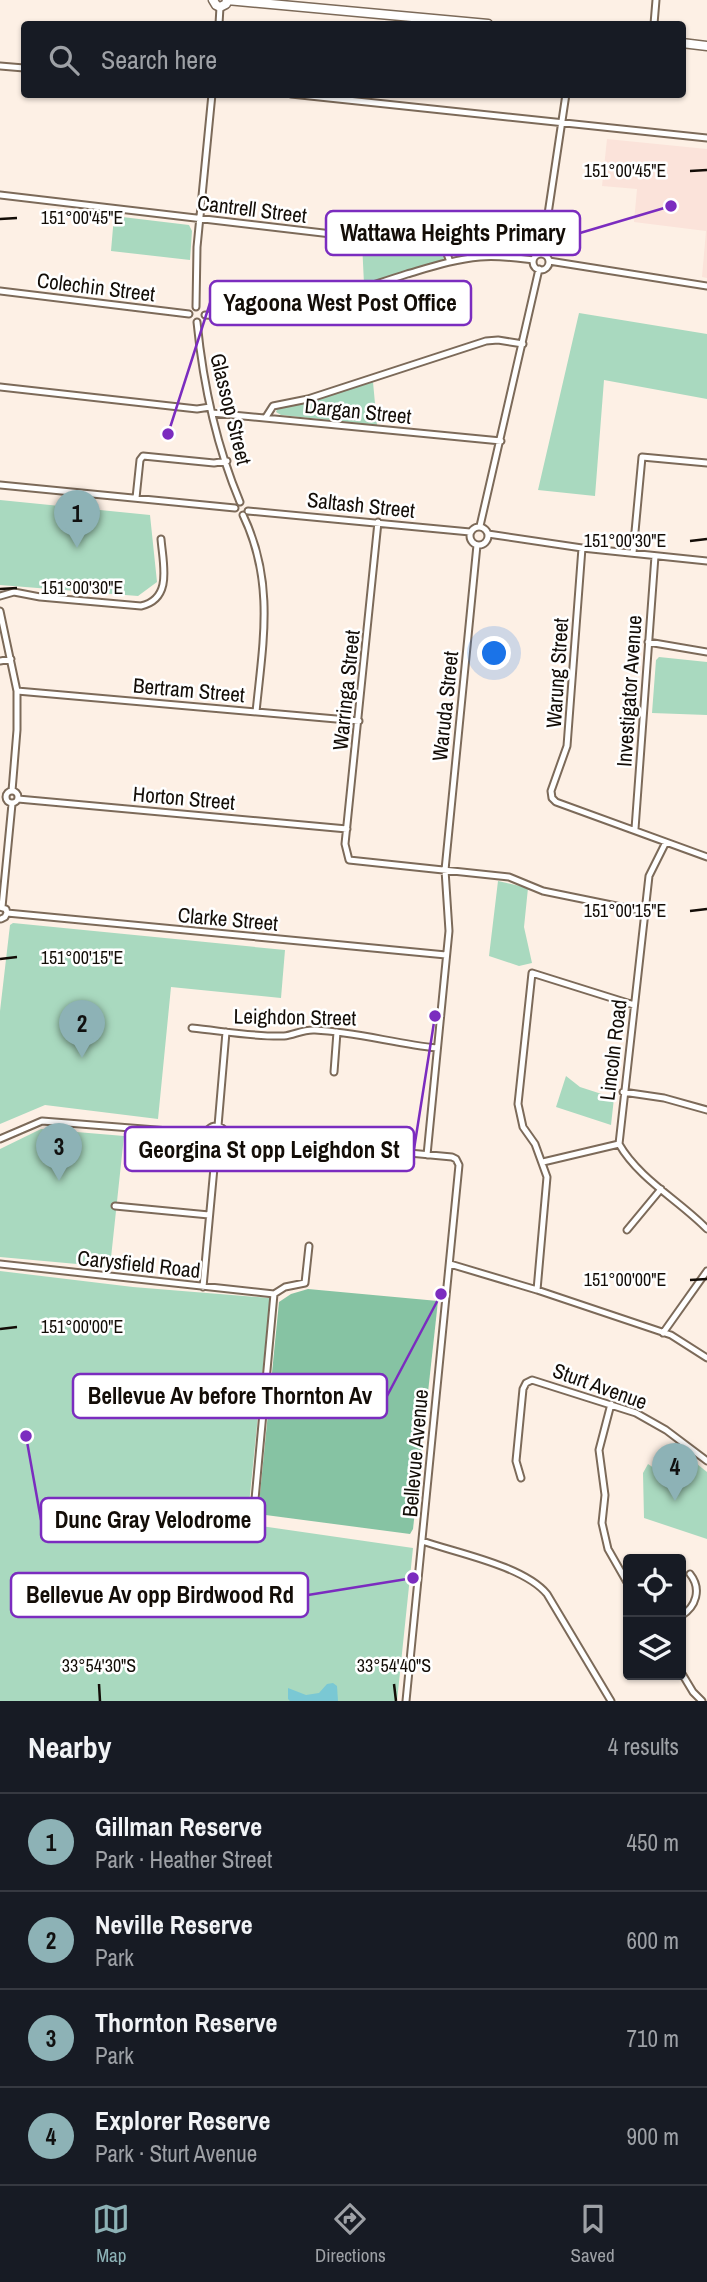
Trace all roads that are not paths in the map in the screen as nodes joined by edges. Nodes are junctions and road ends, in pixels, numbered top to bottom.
1 (656, 0) edge
2 (222, 2) edge
3 (325, 4) edge
4 (219, 21) edge
5 (464, 21) edge
6 (654, 21) edge
7 (686, 43) edge
8 (707, 46) edge
9 (0, 66) edge
10 (21, 68) edge
11 (212, 98) edge
12 (330, 98) edge
13 (565, 98) edge
14 (562, 122) junction
15 (707, 138) edge
16 (0, 195) edge
17 (200, 219) junction
18 (542, 254) junction
19 (533, 260) junction
20 (549, 261) junction
21 (450, 262) junction
22 (539, 269) junction
23 (707, 286) edge
24 (0, 291) edge
25 (196, 307) junction
26 (189, 314) junction
27 (205, 315) junction
28 (197, 322) junction
29 (523, 344) junction
30 (0, 387) edge
31 (211, 410) junction
32 (266, 417) junction
33 (501, 441) junction
34 (226, 461) junction
35 (707, 463) edge
36 (0, 485) edge
37 (136, 498) junction
38 (240, 502) junction
39 (235, 508) junction
40 (246, 513) junction
41 (378, 522) junction
42 (480, 526) junction
43 (470, 532) junction
44 (488, 534) junction
45 (161, 538) dead end
46 (477, 545) junction
47 (582, 548) junction
48 (633, 553) junction
49 (655, 556) junction
50 (707, 561) edge
51 (0, 596) edge
52 (0, 611) edge
53 (648, 642) junction
54 (707, 652) edge
55 (11, 659) junction
56 (0, 661) edge
57 (17, 691) junction
58 (256, 712) junction
59 (359, 721) junction
60 (12, 791) junction
61 (3, 797) edge
62 (18, 799) junction
63 (12, 804) junction
64 (347, 829) junction
65 (635, 829) junction
66 (666, 842) junction
67 (707, 856) edge
68 (349, 860) junction
69 (345, 867) dead end
70 (445, 870) junction
71 (1, 907) edge
72 (646, 912) junction
73 (7, 913) junction
74 (1, 919) edge
75 (0, 928) edge
76 (446, 955) junction
77 (634, 1005) junction
78 (192, 1028) dead end
79 (226, 1032) junction
80 (337, 1032) junction
81 (437, 1048) junction
82 (334, 1072) dead end
83 (624, 1092) junction
84 (707, 1110) edge
85 (218, 1126) junction
86 (206, 1133) junction
87 (227, 1136) junction
88 (0, 1139) edge
89 (619, 1144) junction
90 (216, 1146) junction
91 (426, 1154) junction
92 (543, 1162) junction
93 (661, 1189) junction
94 (116, 1206) dead end
95 (209, 1215) junction
96 (706, 1227) edge
97 (627, 1230) dead end
98 (309, 1246) dead end
99 (0, 1264) edge
100 (450, 1264) junction
101 (707, 1271) edge
102 (203, 1287) junction
103 (537, 1290) junction
104 (274, 1294) junction
105 (663, 1333) junction
106 (707, 1357) edge
107 (611, 1404) junction
108 (707, 1461) edge
109 (520, 1478) dead end
110 (253, 1521) dead end
111 (422, 1541) junction
112 (690, 1574) dead end
113 (623, 1575) edge
114 (686, 1613) edge
115 (686, 1680) edge
116 (406, 1701) edge
117 (611, 1701) edge
118 (702, 1701) edge

1 - 6 street
2 - 3 main road
2 - 4 street
3 - 5 main road
7 - 8 main road
9 - 10 street
11 - 17 street
12 - 14 street
13 - 14 street
14 - 15 street
14 - 18 street
16 - 17 street, Cantrell Street
17 - 21 street, Cantrell Street
17 - 25 street
18 - 19 street
18 - 20 street
19 - 21 street
19 - 22 street
20 - 22 street
20 - 23 street
21 - 27 street
22 - 29 street
24 - 26 street, Colechin Street
25 - 26 street
25 - 27 street
26 - 28 street
27 - 28 street
28 - 31 street, Glassop Street
29 - 32 street
29 - 33 street
30 - 31 street, Dargan Street
31 - 32 street, Dargan Street
31 - 34 street, Glassop Street
32 - 33 street, Dargan Street
33 - 42 street
34 - 37 street
34 - 38 street, Glassop Street
35 - 48 street
36 - 37 street
37 - 39 street
38 - 39 street
38 - 40 street
39 - 40 street
40 - 41 street, Saltash Street
40 - 58 street
41 - 43 street, Saltash Street
41 - 59 street, Warringa Street
42 - 43 street
42 - 44 street
43 - 46 street
44 - 46 street
44 - 47 street
45 - 51 street
46 - 70 street, Waruda Street
47 - 48 street
47 - 65 street, Warung Street
48 - 49 street
49 - 50 street
49 - 53 street, Investigator Avenue
52 - 55 street
53 - 54 street
53 - 65 street, Investigator Avenue
55 - 56 street
55 - 57 street
57 - 58 street, Bertram Street
57 - 60 street
58 - 59 street, Bertram Street
59 - 64 street, Warringa Street
60 - 61 street
60 - 62 street
61 - 63 street
62 - 63 street
62 - 64 street, Horton Street
63 - 71 street
64 - 68 street, Warringa Street
65 - 66 street, Warung Street
66 - 67 street, Warung Street
66 - 72 street, Lincoln Road
68 - 69 street
68 - 70 street
70 - 72 street
70 - 76 street, Waruda Street
71 - 73 street
72 - 77 street, Lincoln Road
73 - 74 street
73 - 76 street, Clarke Street
74 - 75 street
76 - 81 street, Waruda Street
77 - 83 street, Lincoln Road
77 - 92 street
78 - 79 street, Leighdon Street
79 - 80 street, Leighdon Street
79 - 85 street
80 - 81 street, Leighdon Street
80 - 82 street
81 - 91 street, Waruda Street
83 - 84 street
83 - 89 street, Lincoln Road
85 - 86 street
85 - 87 street
86 - 88 street
86 - 90 street
87 - 90 street
87 - 91 street
89 - 92 street
89 - 93 street
90 - 95 street
91 - 100 street, Bellevue Avenue
92 - 103 street
93 - 96 street
93 - 97 street
94 - 95 street
95 - 102 street
98 - 104 street
99 - 102 street, Carysfield Road
100 - 103 street
100 - 111 street, Bellevue Avenue
101 - 105 street
102 - 104 street, Carysfield Road
103 - 105 street
104 - 110 street
105 - 106 street
107 - 108 street, Sturt Avenue
107 - 109 street, Sturt Avenue
107 - 113 street
111 - 116 street, Bellevue Avenue
111 - 117 street
112 - 114 street
115 - 118 street

